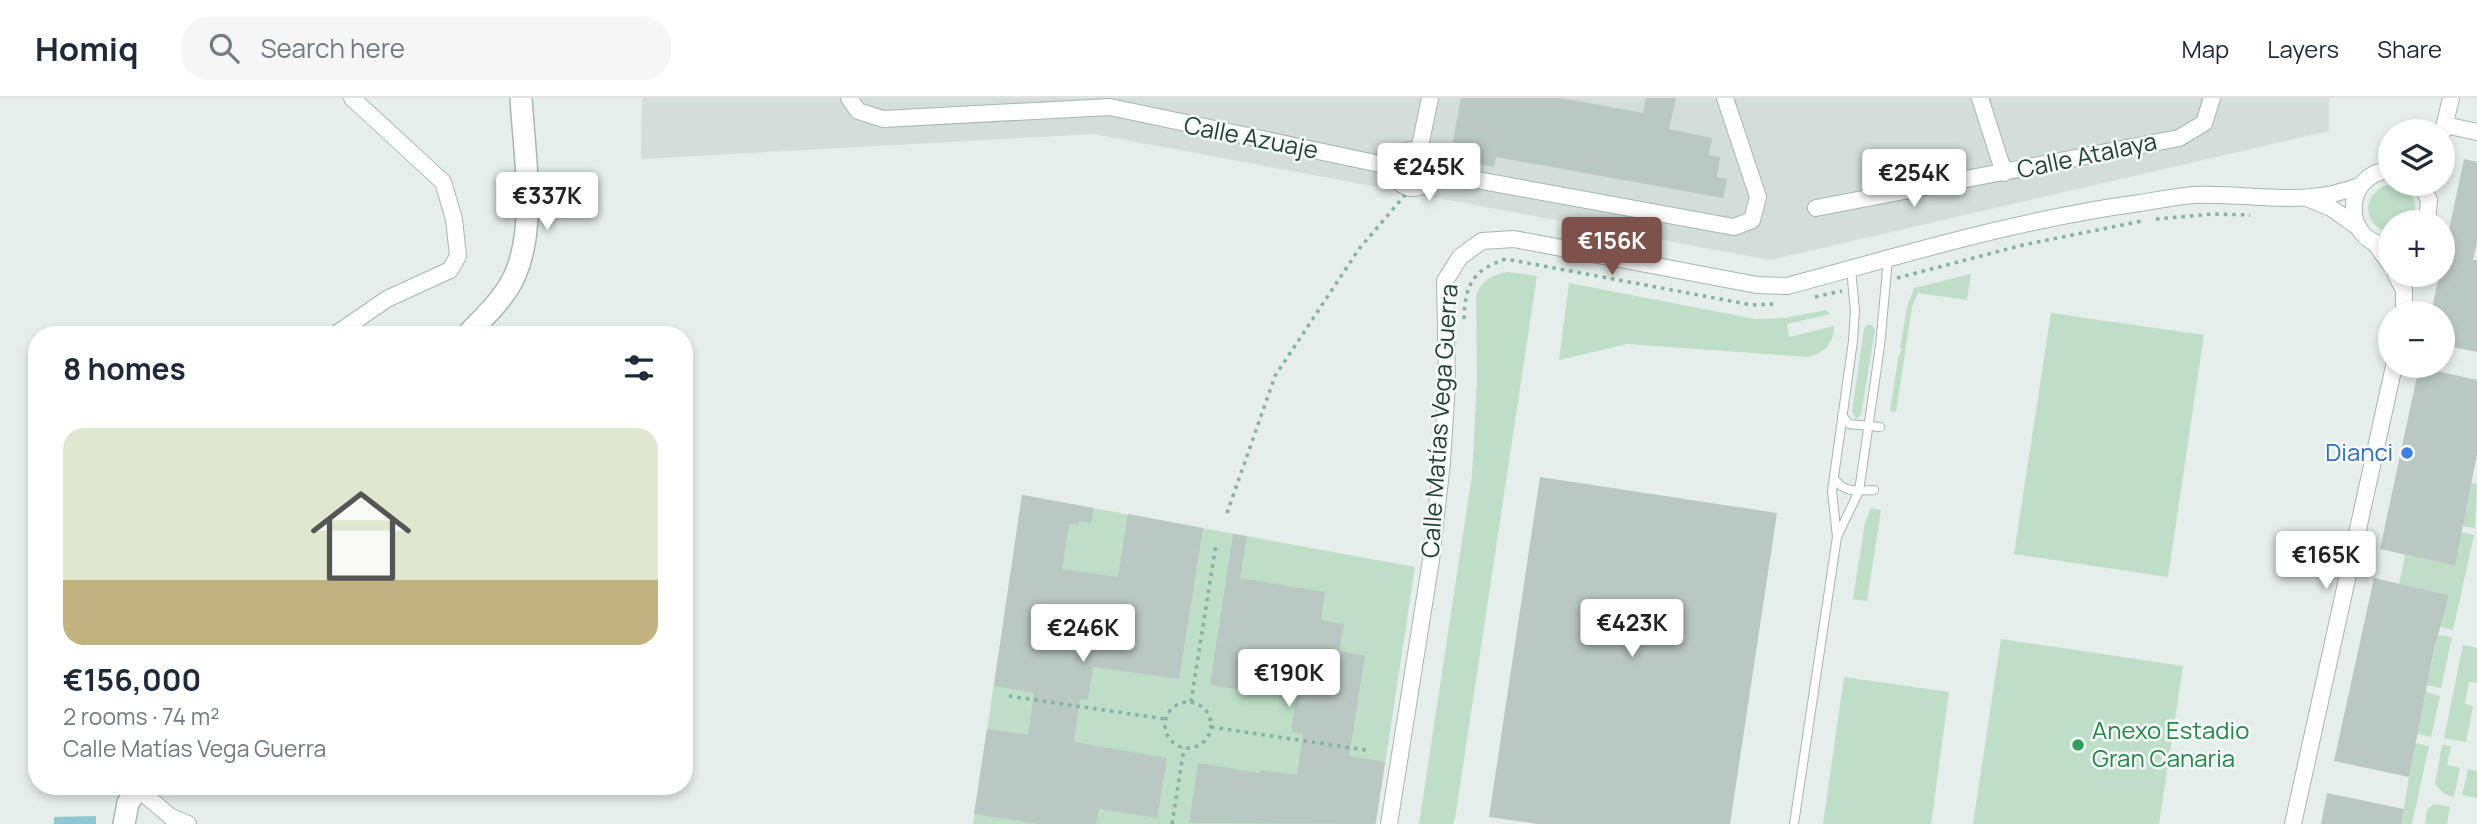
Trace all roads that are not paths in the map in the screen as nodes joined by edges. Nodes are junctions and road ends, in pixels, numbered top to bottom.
1 (352, 98) edge
2 (521, 98) edge
3 (1430, 98) edge
4 (1725, 98) edge
5 (1980, 98) edge
6 (2212, 98) edge
7 (2451, 98) edge
8 (854, 105) edge
9 (2446, 119) edge
10 (2455, 129) edge
11 (2477, 132) edge
12 (1419, 150) junction
13 (1394, 167) junction
14 (1433, 172) junction
15 (2004, 173) junction
16 (2378, 174) edge
17 (2361, 185) junction
18 (2309, 199) junction
19 (1816, 208) dead end
20 (2359, 228) junction
21 (2374, 242) junction
22 (2378, 243) edge
23 (2378, 248) edge
24 (1888, 260) junction
25 (1851, 269) junction
26 (348, 326) edge
27 (475, 326) edge
28 (2391, 378) edge
29 (1842, 415) junction
30 (1867, 426) junction
31 (1880, 427) dead end
32 (1833, 477) junction
33 (1874, 490) dead end
34 (1859, 491) junction
35 (1837, 537) junction
36 (134, 795) edge
37 (147, 795) edge
38 (124, 824) edge
39 (188, 824) edge
40 (1389, 824) edge
41 (1794, 824) edge
42 (2293, 824) edge

1 - 26 street
2 - 27 main road
3 - 12 street
4 - 14 street
5 - 15 street
6 - 15 street, Calle Atalaya
7 - 9 street
8 - 13 street, Calle Azuaje
10 - 11 street
12 - 13 street
12 - 14 street
13 - 14 street
15 - 19 street, Calle Atalaya
16 - 17 street, Calle Matías Vega Guerra
17 - 18 street, Calle Matías Vega Guerra
17 - 20 street
18 - 20 street, Calle Matías Vega Guerra
18 - 24 street, Calle Matías Vega Guerra
20 - 21 street, Calle Matías Vega Guerra
21 - 22 street
21 - 23 street, Calle Matías Vega Guerra
24 - 25 street, Calle Matías Vega Guerra
24 - 30 lane
25 - 29 lane
25 - 40 street, Calle Matías Vega Guerra
28 - 42 street
29 - 30 lane
29 - 32 lane
30 - 31 lane
30 - 34 lane
32 - 34 lane
32 - 35 lane
33 - 34 lane
34 - 35 lane
35 - 41 lane
36 - 38 main road
37 - 39 street

